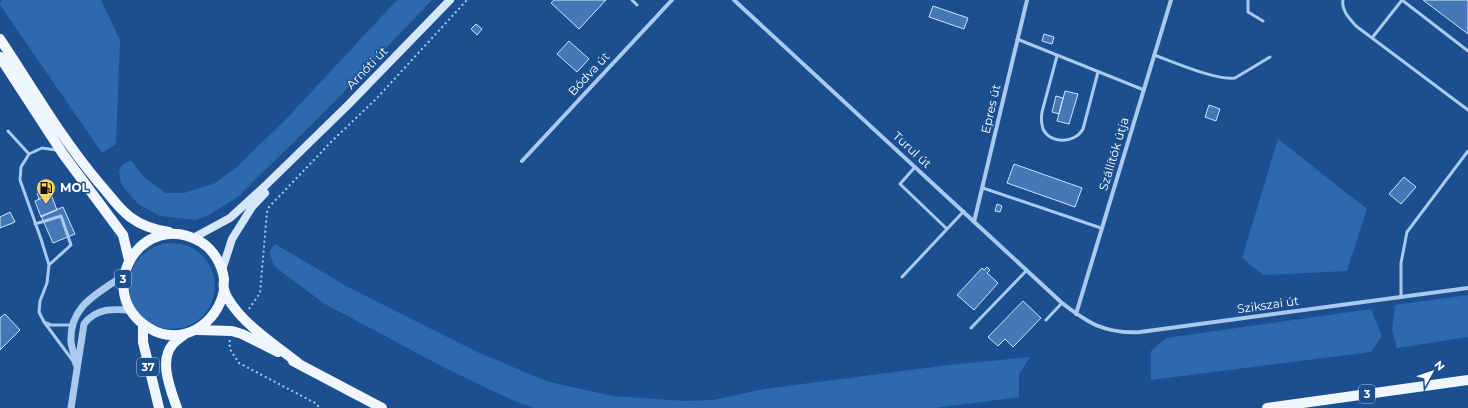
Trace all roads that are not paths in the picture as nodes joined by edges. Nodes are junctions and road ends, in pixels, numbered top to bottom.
1 (450, 0) edge
2 (632, 0) edge
3 (672, 0) edge
4 (734, 0) edge
5 (1026, 0) edge
6 (1171, 0) edge
7 (1248, 0) edge
8 (1343, 0) edge
9 (1402, 0) edge
10 (637, 5) dead end
11 (1263, 21) dead end
12 (1372, 38) junction
13 (0, 39) edge
14 (1017, 39) junction
15 (1468, 51) edge
16 (1154, 55) junction
17 (1057, 56) junction
18 (0, 57) edge
19 (1270, 57) dead end
20 (1098, 72) junction
21 (1144, 90) junction
22 (1468, 110) edge
23 (8, 131) dead end
24 (301, 151) junction
25 (1468, 151) edge
26 (29, 154) junction
27 (63, 154) junction
28 (1464, 156) junction
29 (1468, 157) edge
30 (522, 161) dead end
31 (915, 167) junction
32 (983, 188) junction
33 (964, 212) junction
34 (974, 222) junction
35 (35, 224) junction
36 (1101, 228) junction
37 (947, 229) junction
38 (177, 234) junction
39 (193, 238) junction
40 (129, 260) junction
41 (49, 265) junction
42 (222, 270) junction
43 (1027, 270) junction
44 (124, 275) junction
45 (902, 277) dead end
46 (1468, 288) edge
47 (224, 290) junction
48 (1401, 297) junction
49 (1062, 303) junction
50 (130, 310) junction
51 (1076, 314) junction
52 (1046, 320) dead end
53 (44, 322) junction
54 (142, 324) junction
55 (72, 325) junction
56 (971, 328) dead end
57 (197, 330) junction
58 (185, 334) junction
59 (298, 363) junction
60 (77, 366) junction
61 (1468, 380) edge
62 (70, 408) edge
63 (159, 408) edge
64 (177, 408) edge
65 (382, 408) edge
66 (1266, 408) edge

1 - 24 main road, Arnóti út
2 - 10 lane
3 - 30 street, Bódva út
4 - 31 street, Turul út
5 - 14 street, Epres út
6 - 16 street, Szállítók útja
7 - 11 lane
8 - 12 lane
9 - 12 lane
9 - 15 lane
12 - 22 lane
13 - 38 main road, 3
14 - 17 lane
14 - 32 street, Epres út
16 - 19 lane
16 - 21 street, Szállítók útja
17 - 20 lane
17 - 20 lane
18 - 27 main road, 3
20 - 21 lane
21 - 36 street, Szállítók útja
23 - 26 lane
24 - 39 main road
24 - 42 main road
25 - 28 lane
26 - 27 lane
26 - 35 lane
27 - 40 main road, 3
28 - 29 lane
28 - 48 lane
31 - 33 street, Turul út
31 - 37 lane
32 - 34 street, Epres út
32 - 36 lane
33 - 34 street, Turul út
33 - 37 lane
34 - 43 street, Turul út
35 - 41 lane
35 - 41 lane
36 - 51 street, Szállítók útja
37 - 45 lane
38 - 39 main road, 3
38 - 40 main road, 3
39 - 42 main road, 3
40 - 44 main road, 3
41 - 53 lane
42 - 47 main road, 3
43 - 49 street, Turul út
43 - 56 lane
44 - 50 main road, 3
44 - 55 street
46 - 48 street, Szikszai út
47 - 57 main road, 3
47 - 59 main road, 3
48 - 51 street, Szikszai út
49 - 51 street, Turul út
49 - 52 lane
50 - 54 main road, 3
50 - 60 street
53 - 55 lane
53 - 60 lane
54 - 58 main road, 3
54 - 63 main road, 37
55 - 60 street
57 - 58 main road, 3
57 - 59 main road, 3
58 - 64 main road, 37
59 - 65 main road, 3
60 - 62 street
61 - 66 main road, 3

